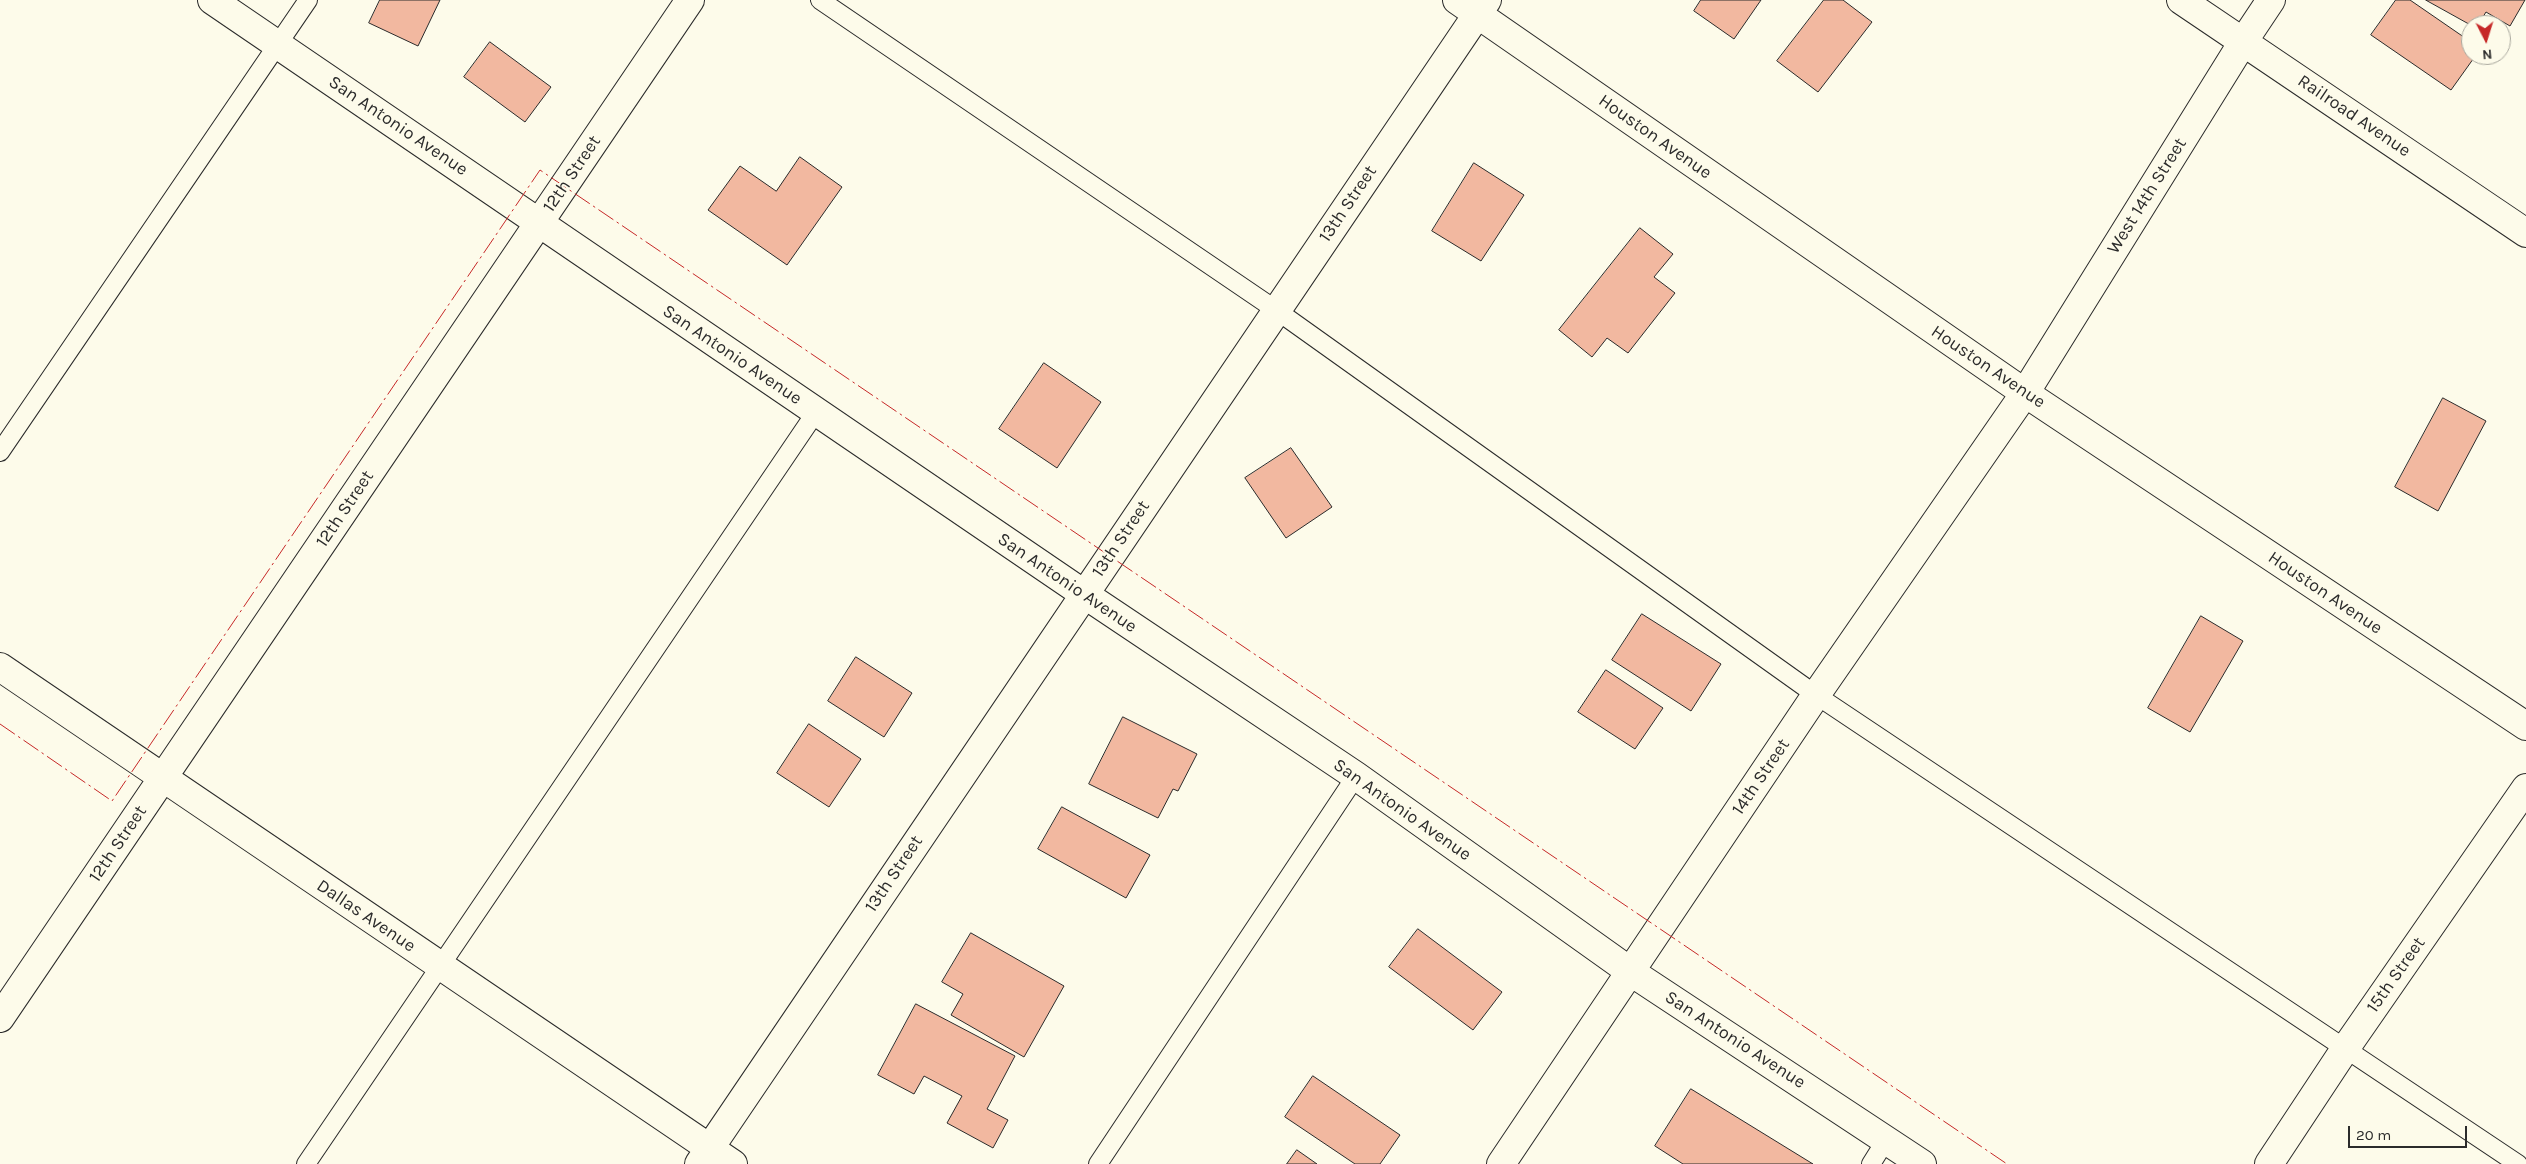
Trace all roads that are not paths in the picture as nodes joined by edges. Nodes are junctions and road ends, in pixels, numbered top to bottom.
1 (212, 0) edge
2 (308, 0) edge
3 (690, 0) edge
4 (820, 0) edge
5 (2181, 0) edge
6 (2271, 0) edge
7 (1474, 5) edge
8 (2243, 42) junction
9 (278, 45) junction
10 (539, 223) junction
11 (2526, 233) edge
12 (1276, 310) junction
13 (2025, 393) junction
14 (816, 412) junction
15 (0, 452) edge
16 (1084, 594) junction
17 (0, 667) edge
18 (1816, 695) junction
19 (2526, 726) edge
20 (1356, 776) junction
21 (163, 778) junction
22 (2526, 788) edge
23 (440, 966) junction
24 (1631, 972) junction
25 (0, 1018) edge
26 (2345, 1049) junction
27 (1886, 1140) junction
28 (704, 1156) edge
29 (306, 1164) edge
30 (733, 1164) edge
31 (1098, 1164) edge
32 (1501, 1164) edge
33 (1871, 1164) edge
34 (1922, 1164) edge
35 (2269, 1164) edge
36 (2518, 1164) edge

1 - 9 street, San Antonio Avenue
2 - 9 lane
3 - 10 street, 12th Street
4 - 12 lane
5 - 8 street, Railroad Avenue
6 - 8 street, West 14th Street
7 - 12 street, 13th Street
7 - 13 street, Houston Avenue
8 - 11 street, Railroad Avenue
8 - 13 street, West 14th Street
9 - 10 street, San Antonio Avenue
9 - 15 lane
10 - 14 street, San Antonio Avenue
10 - 21 street, 12th Street
12 - 16 street, 13th Street
12 - 18 lane
13 - 18 street, 14th Street
13 - 19 street, Houston Avenue
14 - 16 street, San Antonio Avenue
14 - 23 lane
16 - 20 street, San Antonio Avenue
16 - 28 street, 13th Street
17 - 21 street, Dallas Avenue
18 - 24 street, 14th Street
18 - 26 lane
20 - 24 street, San Antonio Avenue
20 - 31 lane
21 - 23 street, Dallas Avenue
21 - 25 street, 12th Street
22 - 26 street, 15th Street
23 - 28 street, Dallas Avenue
23 - 29 lane
24 - 27 street, San Antonio Avenue
24 - 32 street, 14th Street
26 - 35 street, 15th Street
26 - 36 lane
27 - 33 lane
27 - 34 street, San Antonio Avenue
28 - 30 street, Dallas Avenue

